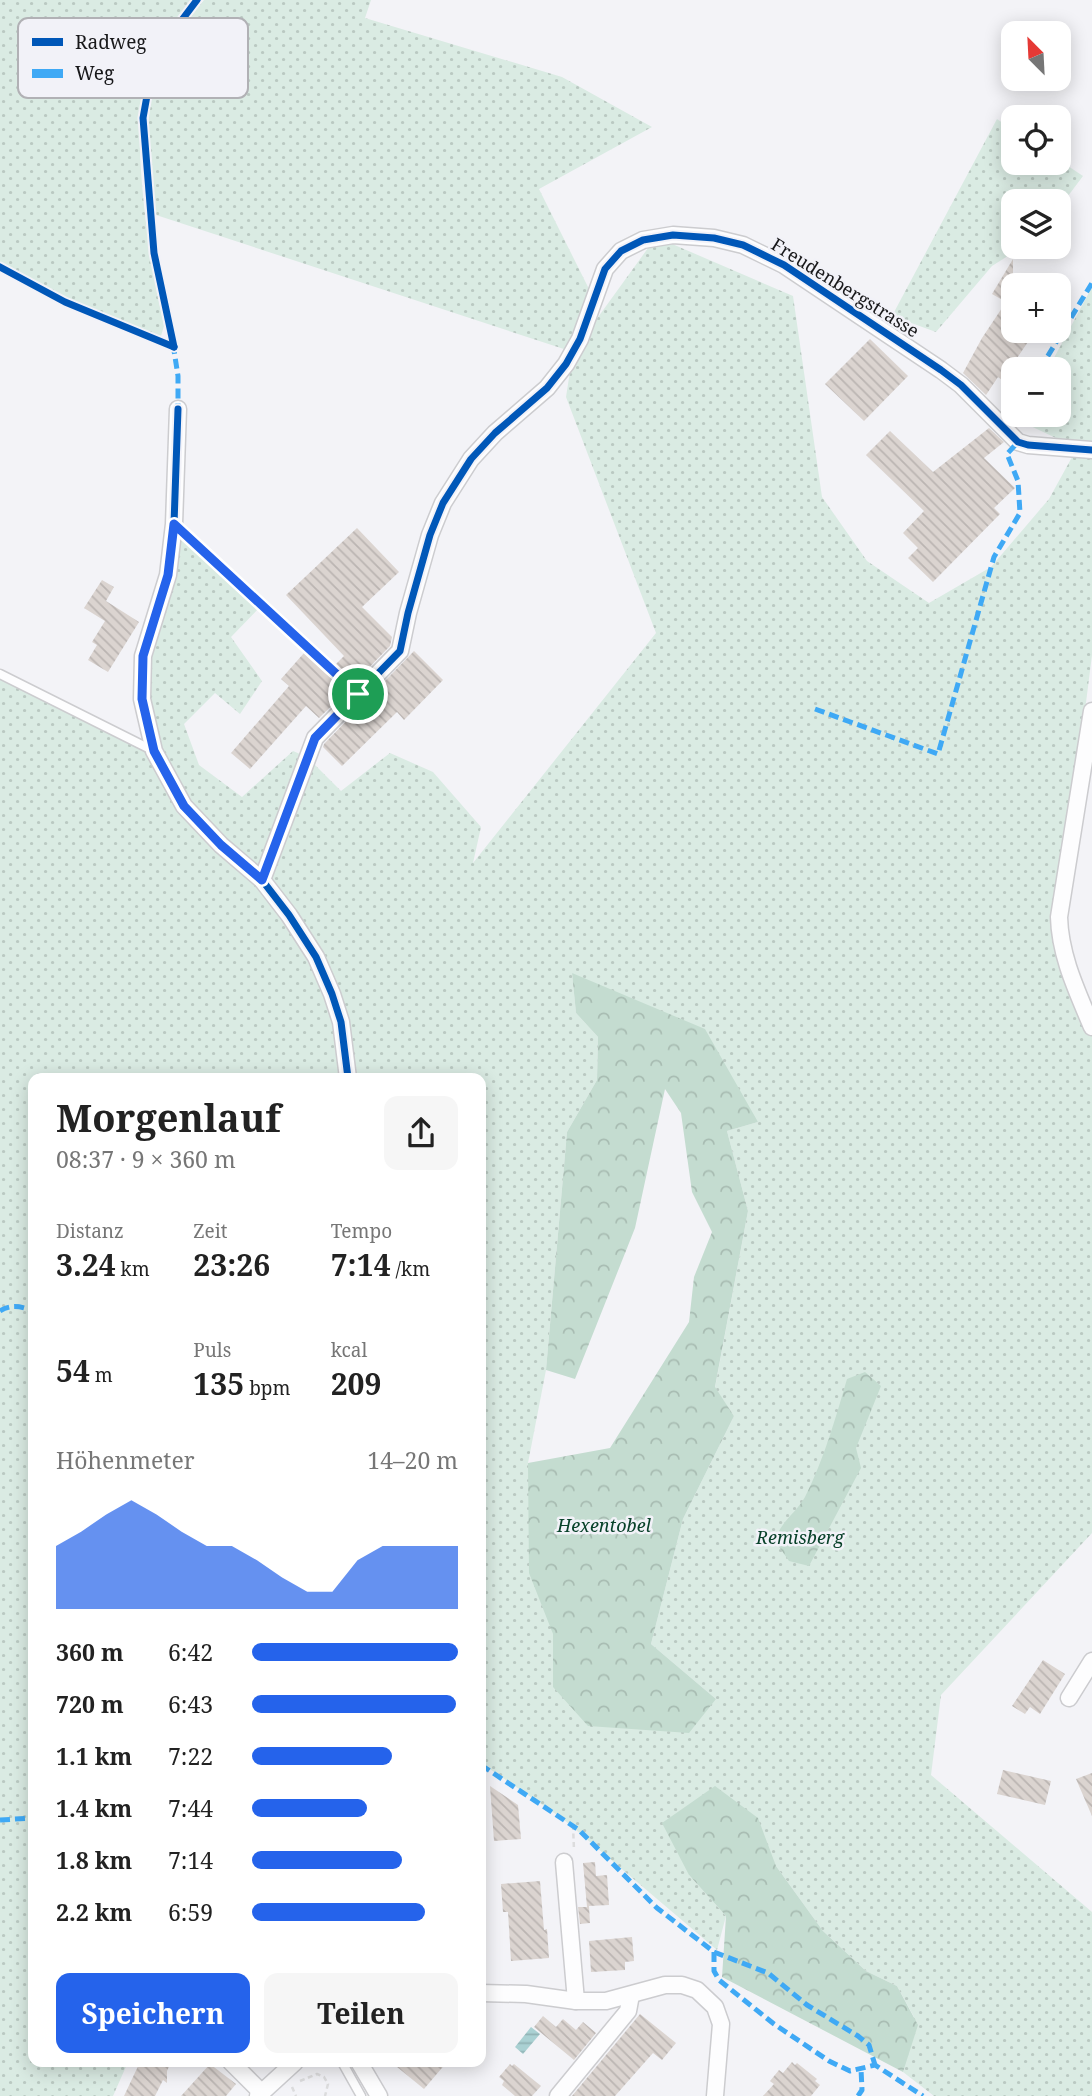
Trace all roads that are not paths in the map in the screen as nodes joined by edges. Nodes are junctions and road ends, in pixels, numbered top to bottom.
1 (178, 409) dead end
2 (1092, 450) edge
3 (174, 524) junction
4 (0, 674) edge
5 (358, 694) junction
6 (1092, 712) edge
7 (154, 751) junction
8 (262, 880) junction
9 (1092, 1027) edge
10 (347, 1073) edge
11 (1092, 1661) edge
12 (1069, 1698) dead end
13 (564, 1862) road end
14 (486, 1993) edge
15 (631, 1995) junction
16 (576, 2001) junction
17 (236, 2067) edge
18 (290, 2067) edge
19 (345, 2067) edge
20 (362, 2067) edge
21 (260, 2094) edge
22 (361, 2096) edge
23 (379, 2096) edge
24 (558, 2096) edge
25 (715, 2096) edge

1 - 3 street
2 - 5 street, Freudenbergstrasse
3 - 5 lane
3 - 7 street
4 - 7 lane
5 - 8 street, Freudenbergstrasse
6 - 9 street
7 - 8 street
8 - 10 street
11 - 12 street
13 - 16 street
14 - 16 street
15 - 16 street
15 - 24 street
15 - 25 street
17 - 21 street
18 - 21 street
19 - 22 lane
20 - 23 street

